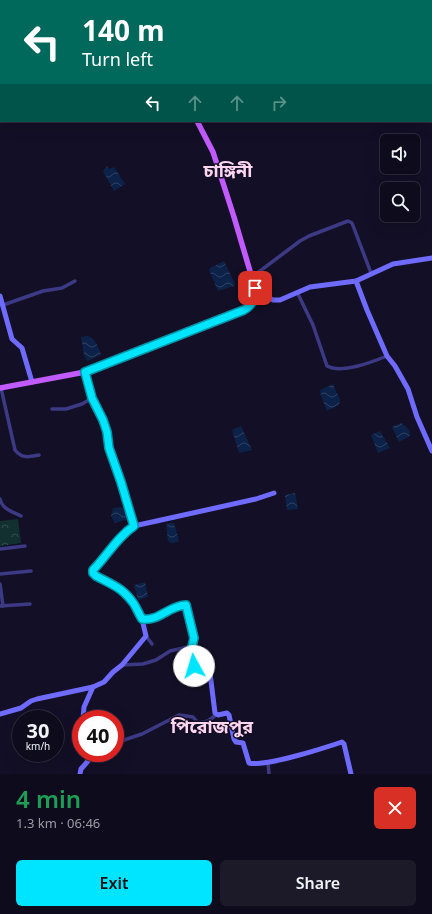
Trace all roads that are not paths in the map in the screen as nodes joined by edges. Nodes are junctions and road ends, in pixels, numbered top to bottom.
1 (20, 0) edge
2 (25, 0) edge
3 (198, 122) edge
4 (432, 258) edge
5 (371, 273) junction
6 (252, 277) junction
7 (75, 281) dead end
8 (356, 281) junction
9 (255, 291) junction
10 (297, 292) junction
11 (0, 296) edge
12 (3, 305) junction
13 (387, 356) junction
14 (85, 372) junction
15 (32, 382) junction
16 (1, 388) edge
17 (92, 398) junction
18 (52, 409) dead end
19 (432, 451) edge
20 (39, 455) dead end
21 (274, 493) dead end
22 (0, 499) edge
23 (21, 516) dead end
24 (134, 526) junction
25 (25, 546) dead end
26 (0, 549) edge
27 (31, 571) dead end
28 (0, 574) edge
29 (0, 584) edge
30 (30, 604) dead end
31 (2, 606) edge
32 (142, 619) junction
33 (146, 636) junction
34 (152, 644) dead end
35 (192, 646) junction
36 (122, 665) junction
37 (93, 687) junction
38 (84, 710) edge
39 (0, 714) edge
40 (216, 715) junction
41 (124, 740) edge
42 (87, 762) edge
43 (268, 762) junction
44 (80, 774) edge
45 (270, 774) edge
46 (351, 774) edge

1 - 2 street
3 - 6 main road
4 - 5 street
5 - 6 street
5 - 8 street
6 - 9 main road
7 - 12 street
8 - 10 street
8 - 13 street
9 - 10 street
9 - 14 main road
10 - 13 street
11 - 12 street
12 - 15 street
13 - 19 street
14 - 15 main road
14 - 17 street
15 - 16 main road
16 - 20 street
17 - 18 street
17 - 24 street
21 - 24 street
22 - 23 street
24 - 32 street
25 - 26 street
27 - 28 street
29 - 31 street
30 - 31 street
32 - 33 street
32 - 35 street
33 - 34 street
33 - 36 street
35 - 36 street
35 - 40 street
36 - 37 street
37 - 38 street
37 - 39 street
40 - 41 street
40 - 43 street
42 - 44 street
43 - 45 street
43 - 46 street

